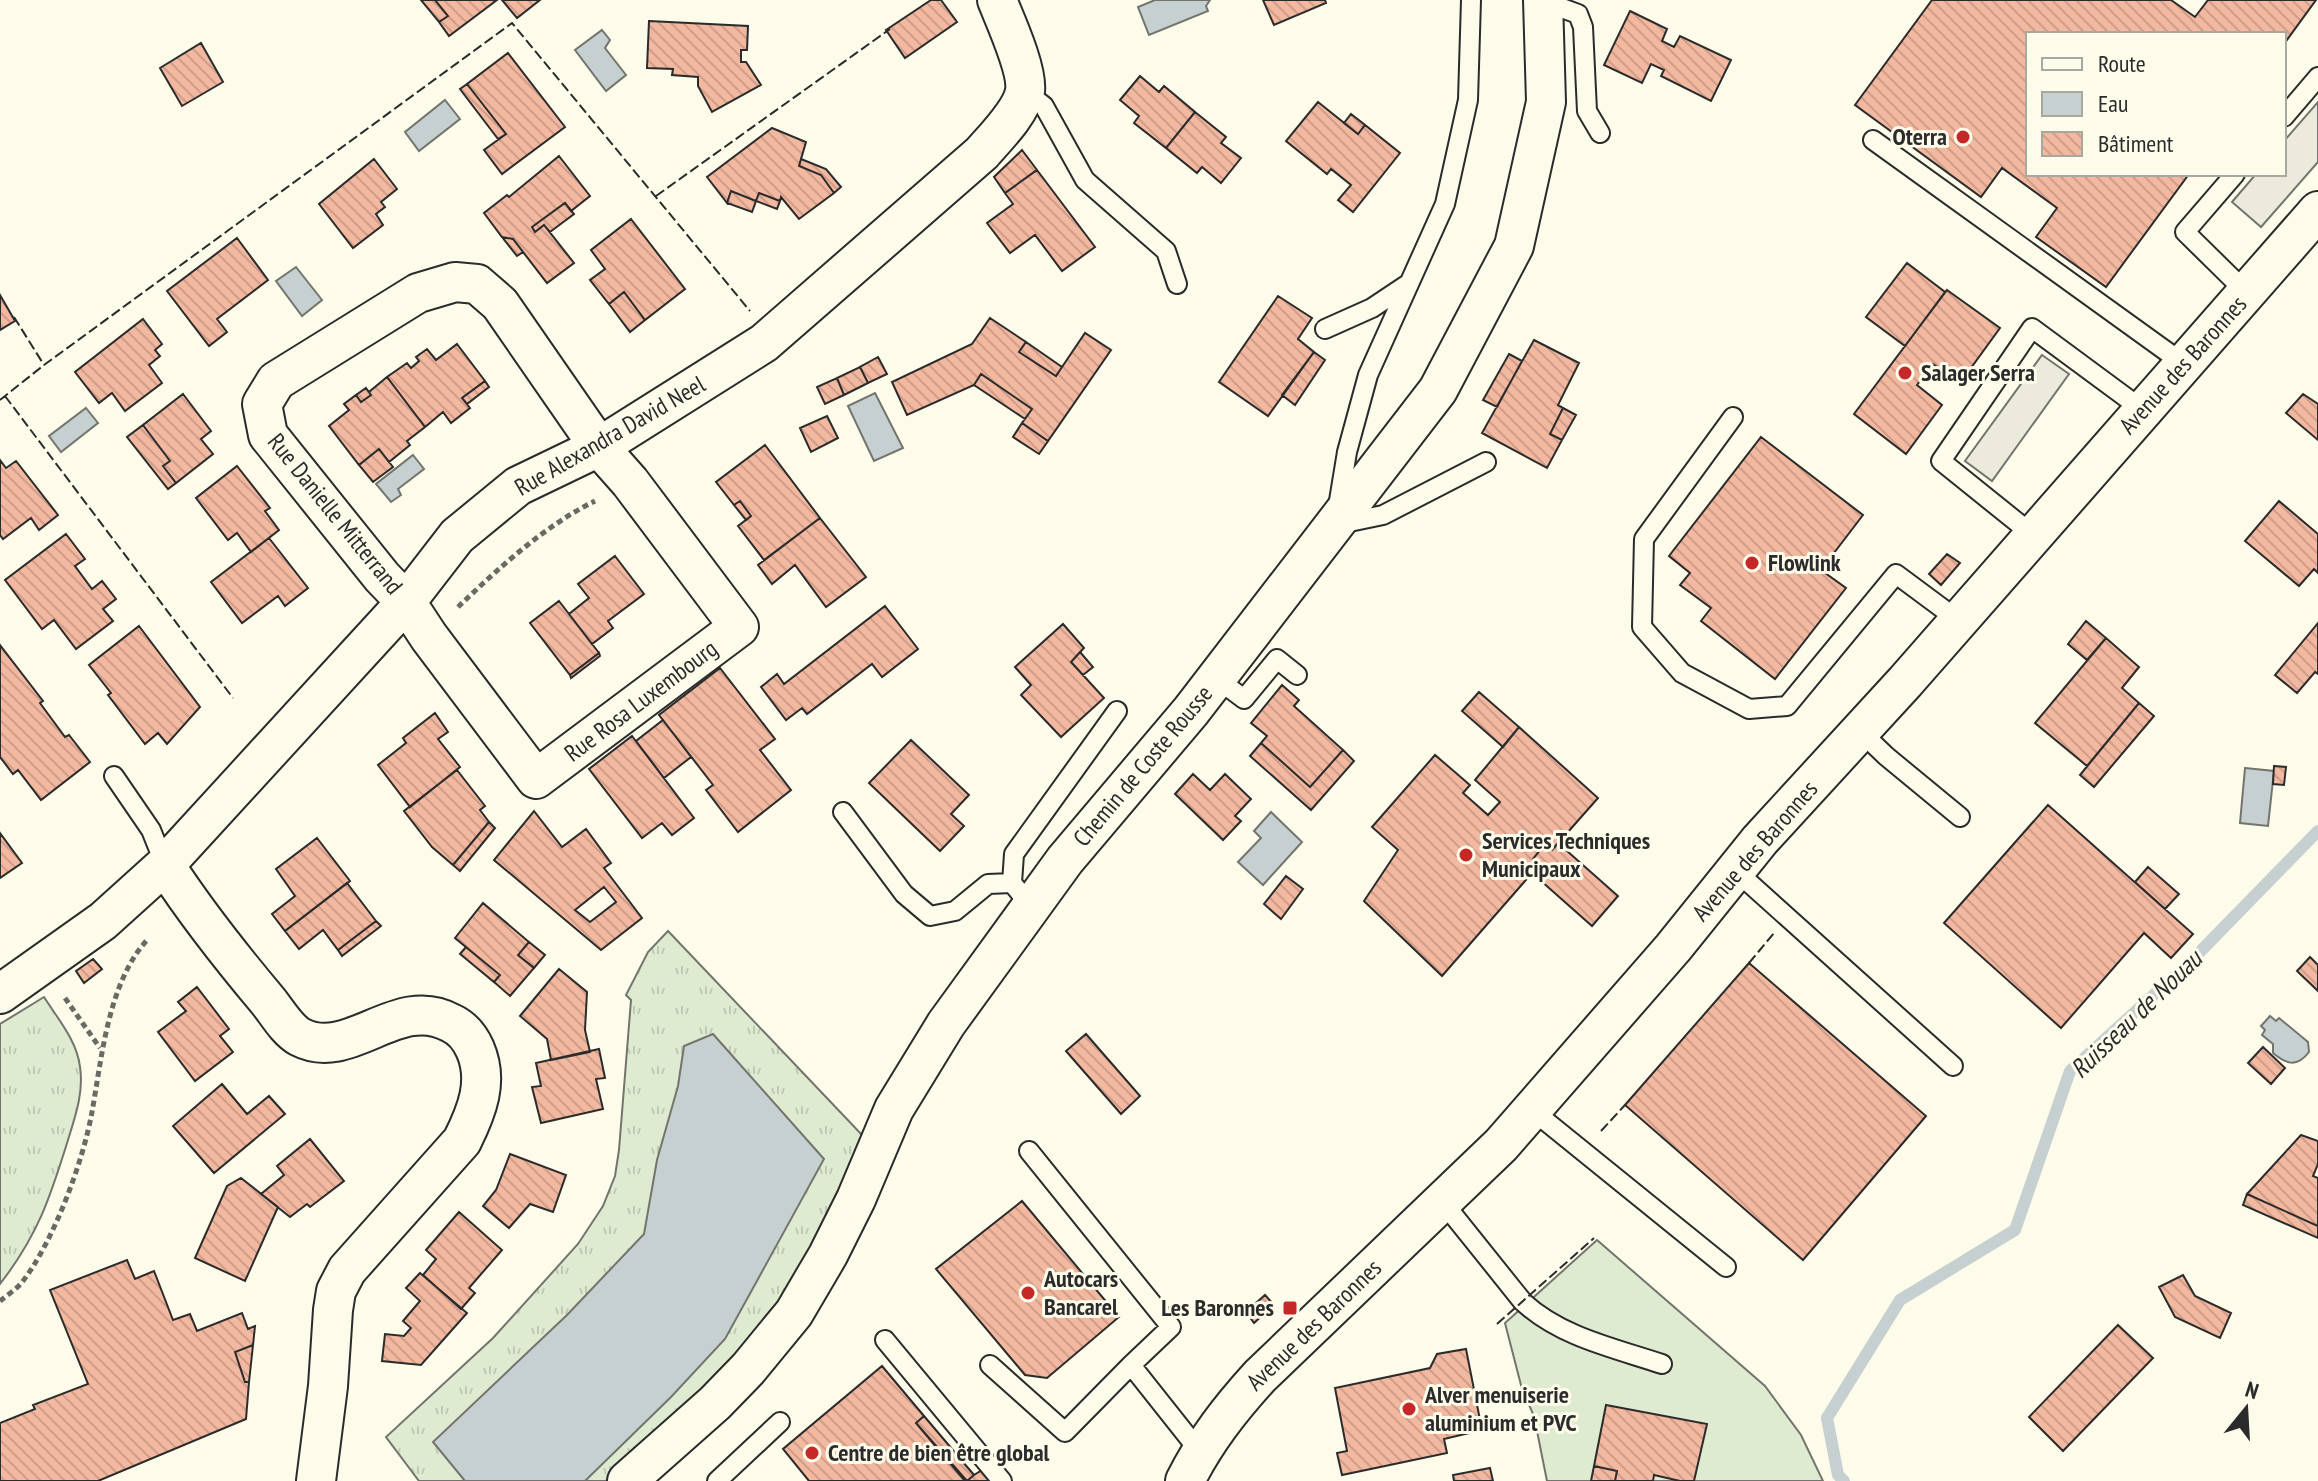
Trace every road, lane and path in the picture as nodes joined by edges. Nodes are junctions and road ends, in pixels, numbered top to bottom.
1 (997, 0) edge
2 (1471, 0) edge
3 (1543, 0) edge
4 (2318, 77) edge
5 (1025, 91) junction
6 (2286, 115) edge
7 (1600, 133) dead end
8 (1873, 140) dead end
9 (2233, 176) edge
10 (2318, 211) edge
11 (1410, 282) junction
12 (1177, 284) dead end
13 (2247, 293) junction
14 (1325, 329) dead end
15 (2184, 364) junction
16 (2143, 410) junction
17 (1733, 417) dead end
18 (599, 447) junction
19 (1486, 462) dead end
20 (602, 498) dead end
21 (1335, 525) junction
22 (2033, 535) junction
23 (406, 602) junction
24 (452, 613) dead end
25 (1958, 620) junction
26 (1297, 675) dead end
27 (1216, 678) junction
28 (1117, 711) dead end
29 (1860, 731) junction
30 (114, 776) dead end
31 (843, 812) dead end
32 (1960, 817) dead end
33 (165, 865) junction
34 (1736, 871) junction
35 (1021, 895) junction
36 (155, 932) dead end
37 (41, 964) junction
38 (0, 994) edge
39 (101, 1049) junction
40 (1953, 1066) dead end
41 (1532, 1110) junction
42 (1029, 1151) dead end
43 (1442, 1201) junction
44 (1726, 1267) dead end
45 (0, 1301) edge
46 (885, 1340) dead end
47 (1662, 1364) dead end
48 (990, 1365) dead end
49 (1131, 1365) junction
50 (780, 1422) dead end
51 (1192, 1466) edge
52 (316, 1481) edge
53 (627, 1481) edge
54 (717, 1481) edge
55 (1002, 1481) edge

1 - 5 street
2 - 11 lane
3 - 7 lane
3 - 21 street, Chemin de Coste Rousse
4 - 6 lane
5 - 12 lane
5 - 18 street, Rue Alexandra David Neel
8 - 15 lane
9 - 13 lane
10 - 13 street, Avenue des Baronnes
11 - 14 lane
11 - 21 lane
13 - 15 street, Avenue des Baronnes
15 - 16 street, Avenue des Baronnes
16 - 22 street, Avenue des Baronnes
16 - 22 lane
17 - 25 lane
18 - 23 street, Rue Alexandra David Neel
18 - 23 street, Rue Rosa Luxembourg
18 - 23 street, Rue Danielle Mitterrand
19 - 21 lane
20 - 24 path
21 - 27 street, Chemin de Coste Rousse
22 - 25 street, Avenue des Baronnes
23 - 33 street, Rue Alexandra David Neel
25 - 29 street, Avenue des Baronnes
26 - 27 lane
27 - 35 street, Chemin de Coste Rousse
28 - 35 lane
29 - 32 lane
29 - 34 street, Avenue des Baronnes
30 - 33 lane
31 - 35 lane
33 - 37 street, Rue Alexandra David Neel
33 - 52 street
34 - 40 lane
34 - 41 street, Avenue des Baronnes
35 - 53 street, Chemin de Coste Rousse
36 - 39 path
37 - 38 street, Rue Alexandra David Neel
37 - 39 path
39 - 45 path
41 - 43 street, Avenue des Baronnes
41 - 44 lane
42 - 49 lane
43 - 47 lane
43 - 51 street, Avenue des Baronnes
46 - 55 lane
48 - 49 lane
49 - 51 lane
50 - 54 lane

